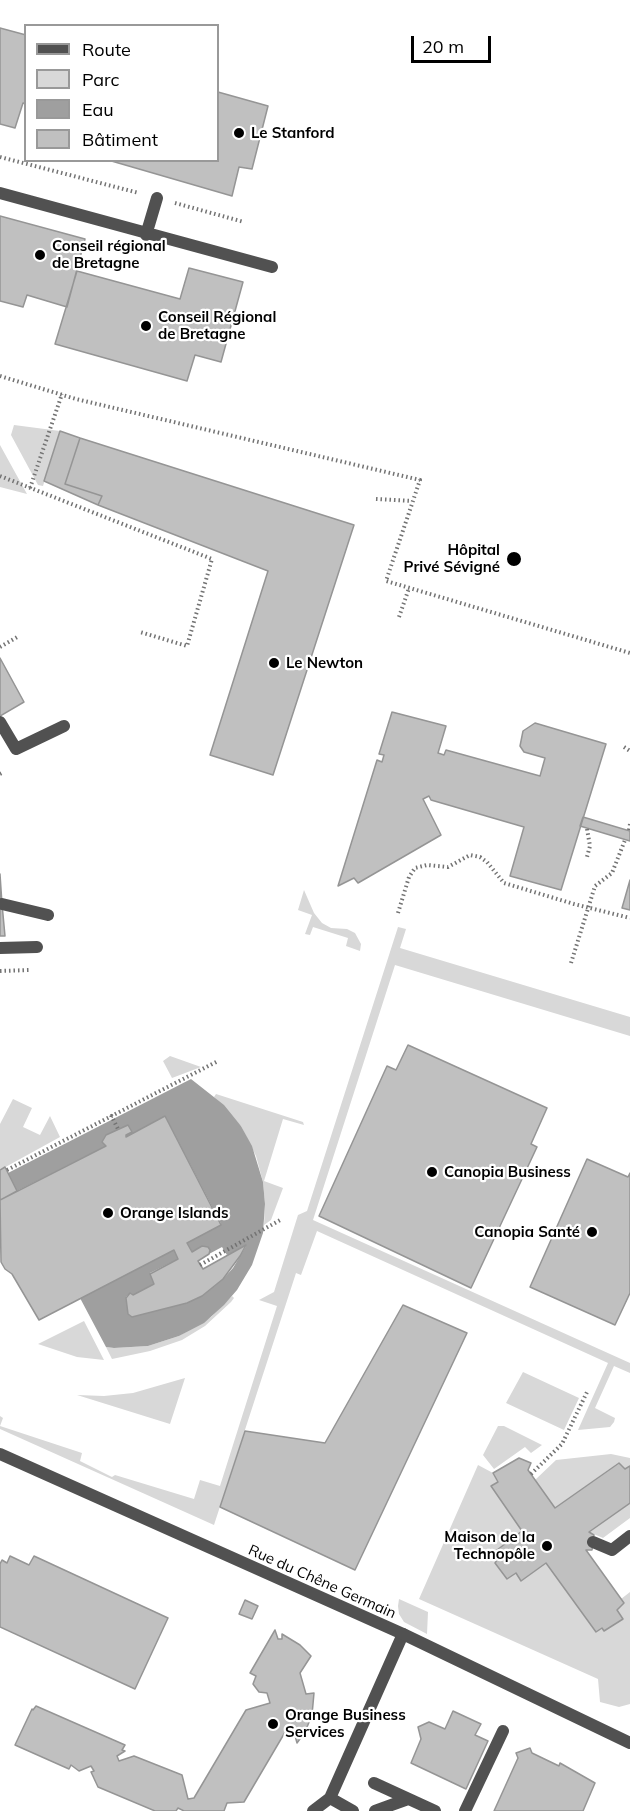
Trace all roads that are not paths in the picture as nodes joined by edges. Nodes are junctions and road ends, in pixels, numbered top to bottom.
1 (0, 194) edge
2 (157, 198) road end
3 (146, 235) junction
4 (272, 267) dead end
5 (0, 722) edge
6 (64, 726) dead end
7 (2, 904) dead end
8 (48, 915) dead end
9 (37, 947) dead end
10 (0, 948) edge
11 (0, 1454) edge
12 (630, 1536) edge
13 (593, 1542) dead end
14 (403, 1634) junction
15 (503, 1731) dead end
16 (630, 1743) edge
17 (374, 1783) dead end
18 (330, 1798) junction
19 (408, 1799) junction
20 (313, 1811) edge
21 (353, 1811) edge
22 (375, 1811) edge
23 (435, 1811) edge
24 (465, 1811) edge

1 - 3 street
2 - 3 street
3 - 4 street
5 - 6 street
7 - 8 street
9 - 10 street
11 - 14 street, Rue du Chêne Germain
12 - 13 street
14 - 16 street, Rue du Chêne Germain
14 - 18 street
15 - 24 street
17 - 19 street
18 - 20 street
18 - 21 street
19 - 22 street
19 - 23 street

